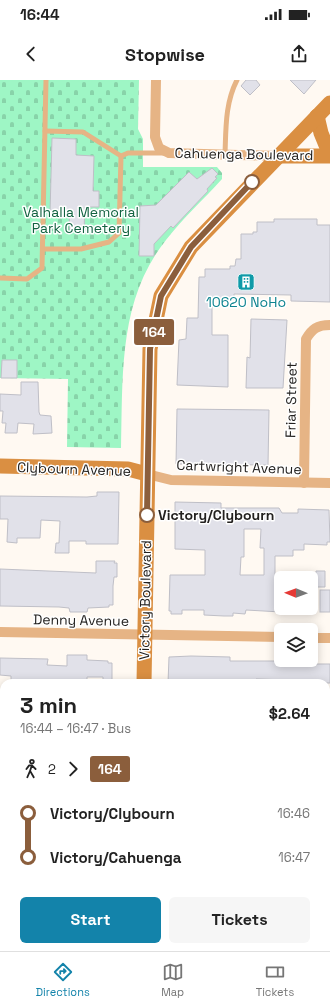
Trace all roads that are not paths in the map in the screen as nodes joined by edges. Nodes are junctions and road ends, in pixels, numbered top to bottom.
1 (46, 80) edge
2 (156, 80) edge
3 (236, 80) edge
4 (330, 103) edge
5 (317, 116) junction
6 (44, 131) junction
7 (169, 153) junction
8 (225, 154) junction
9 (121, 156) junction
10 (278, 156) junction
11 (330, 156) edge
12 (43, 249) junction
13 (0, 278) edge
14 (326, 325) edge
15 (0, 466) edge
16 (147, 474) junction
17 (304, 483) junction
18 (330, 483) edge
19 (0, 632) edge
20 (145, 635) junction
21 (274, 637) edge
22 (318, 638) edge
23 (330, 638) edge
24 (144, 679) edge

1 - 6 lane
2 - 7 street, Cahuenga Boulevard
3 - 8 lane
4 - 5 main road, Victory Boulevard
5 - 10 main road, Victory Boulevard
5 - 11 main road
6 - 9 lane
6 - 12 lane
7 - 8 street, Cahuenga Boulevard
7 - 9 lane
8 - 10 street, Cahuenga Boulevard
9 - 12 lane
10 - 11 main road, Cahuenga Boulevard
10 - 16 main road, Victory Boulevard
12 - 13 lane
14 - 17 street, Friar Street
15 - 16 main road, Clybourn Avenue
16 - 17 street, Cartwright Avenue
16 - 20 main road, Victory Boulevard
17 - 18 street, Cartwright Avenue
19 - 20 street, Denny Avenue
20 - 21 street, Denny Avenue
20 - 24 main road, Victory Boulevard
22 - 23 street

